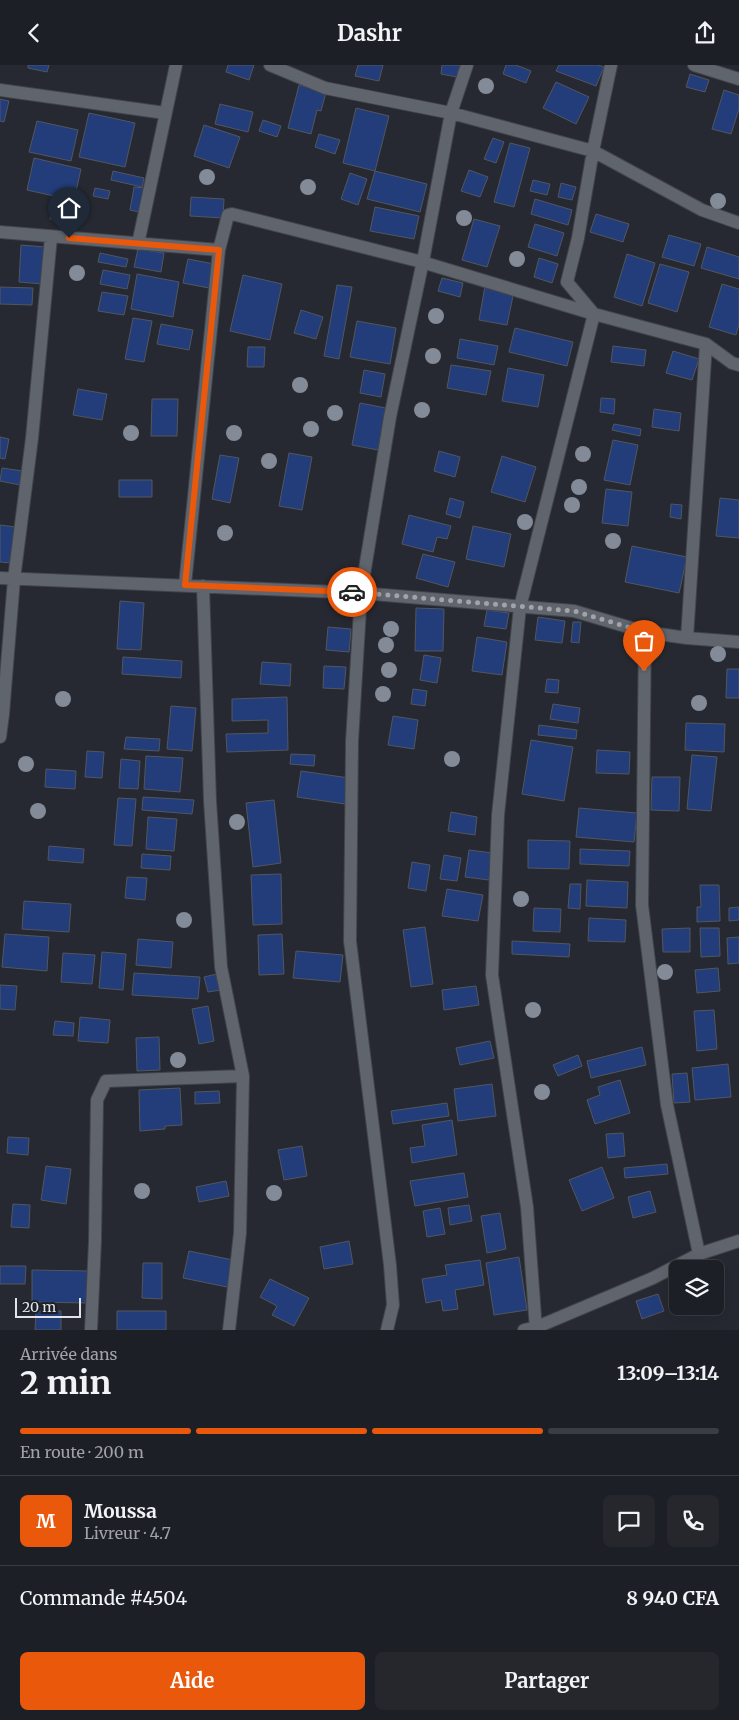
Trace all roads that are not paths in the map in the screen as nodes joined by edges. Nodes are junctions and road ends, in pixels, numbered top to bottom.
1 (176, 65) edge
2 (270, 65) edge
3 (467, 65) edge
4 (611, 65) edge
5 (694, 65) edge
6 (739, 79) edge
7 (0, 90) edge
8 (165, 113) junction
9 (452, 113) junction
10 (593, 151) junction
11 (739, 223) edge
12 (0, 232) edge
13 (51, 237) junction
14 (138, 244) junction
15 (219, 250) junction
16 (422, 262) junction
17 (594, 314) junction
18 (706, 344) junction
19 (739, 365) edge
20 (0, 578) edge
21 (14, 579) junction
22 (185, 585) junction
23 (203, 586) junction
24 (361, 593) junction
25 (520, 607) junction
26 (645, 632) junction
27 (686, 638) junction
28 (739, 641) edge
29 (2, 714) edge
30 (0, 737) edge
31 (243, 1076) junction
32 (739, 1241) edge
33 (699, 1254) junction
34 (537, 1329) edge
35 (91, 1330) edge
36 (229, 1330) edge
37 (387, 1330) edge
38 (524, 1330) edge

1 - 8 street
2 - 9 street
3 - 9 street
4 - 10 street
5 - 6 street
7 - 8 street
8 - 14 street
9 - 10 street
9 - 16 street
10 - 11 street
10 - 17 street
12 - 13 street
13 - 14 street
13 - 21 street
14 - 15 street
15 - 16 street
15 - 22 street
16 - 17 street
16 - 24 street
17 - 18 street
17 - 25 street
18 - 19 street
18 - 27 street
20 - 21 street
21 - 22 street
21 - 29 street
22 - 23 street
23 - 24 street
23 - 31 street
24 - 25 street
24 - 37 street
25 - 26 street
25 - 34 street
26 - 27 street
26 - 33 street
27 - 28 street
29 - 30 street
31 - 35 street
31 - 36 street
32 - 33 street
33 - 34 street
34 - 38 street

